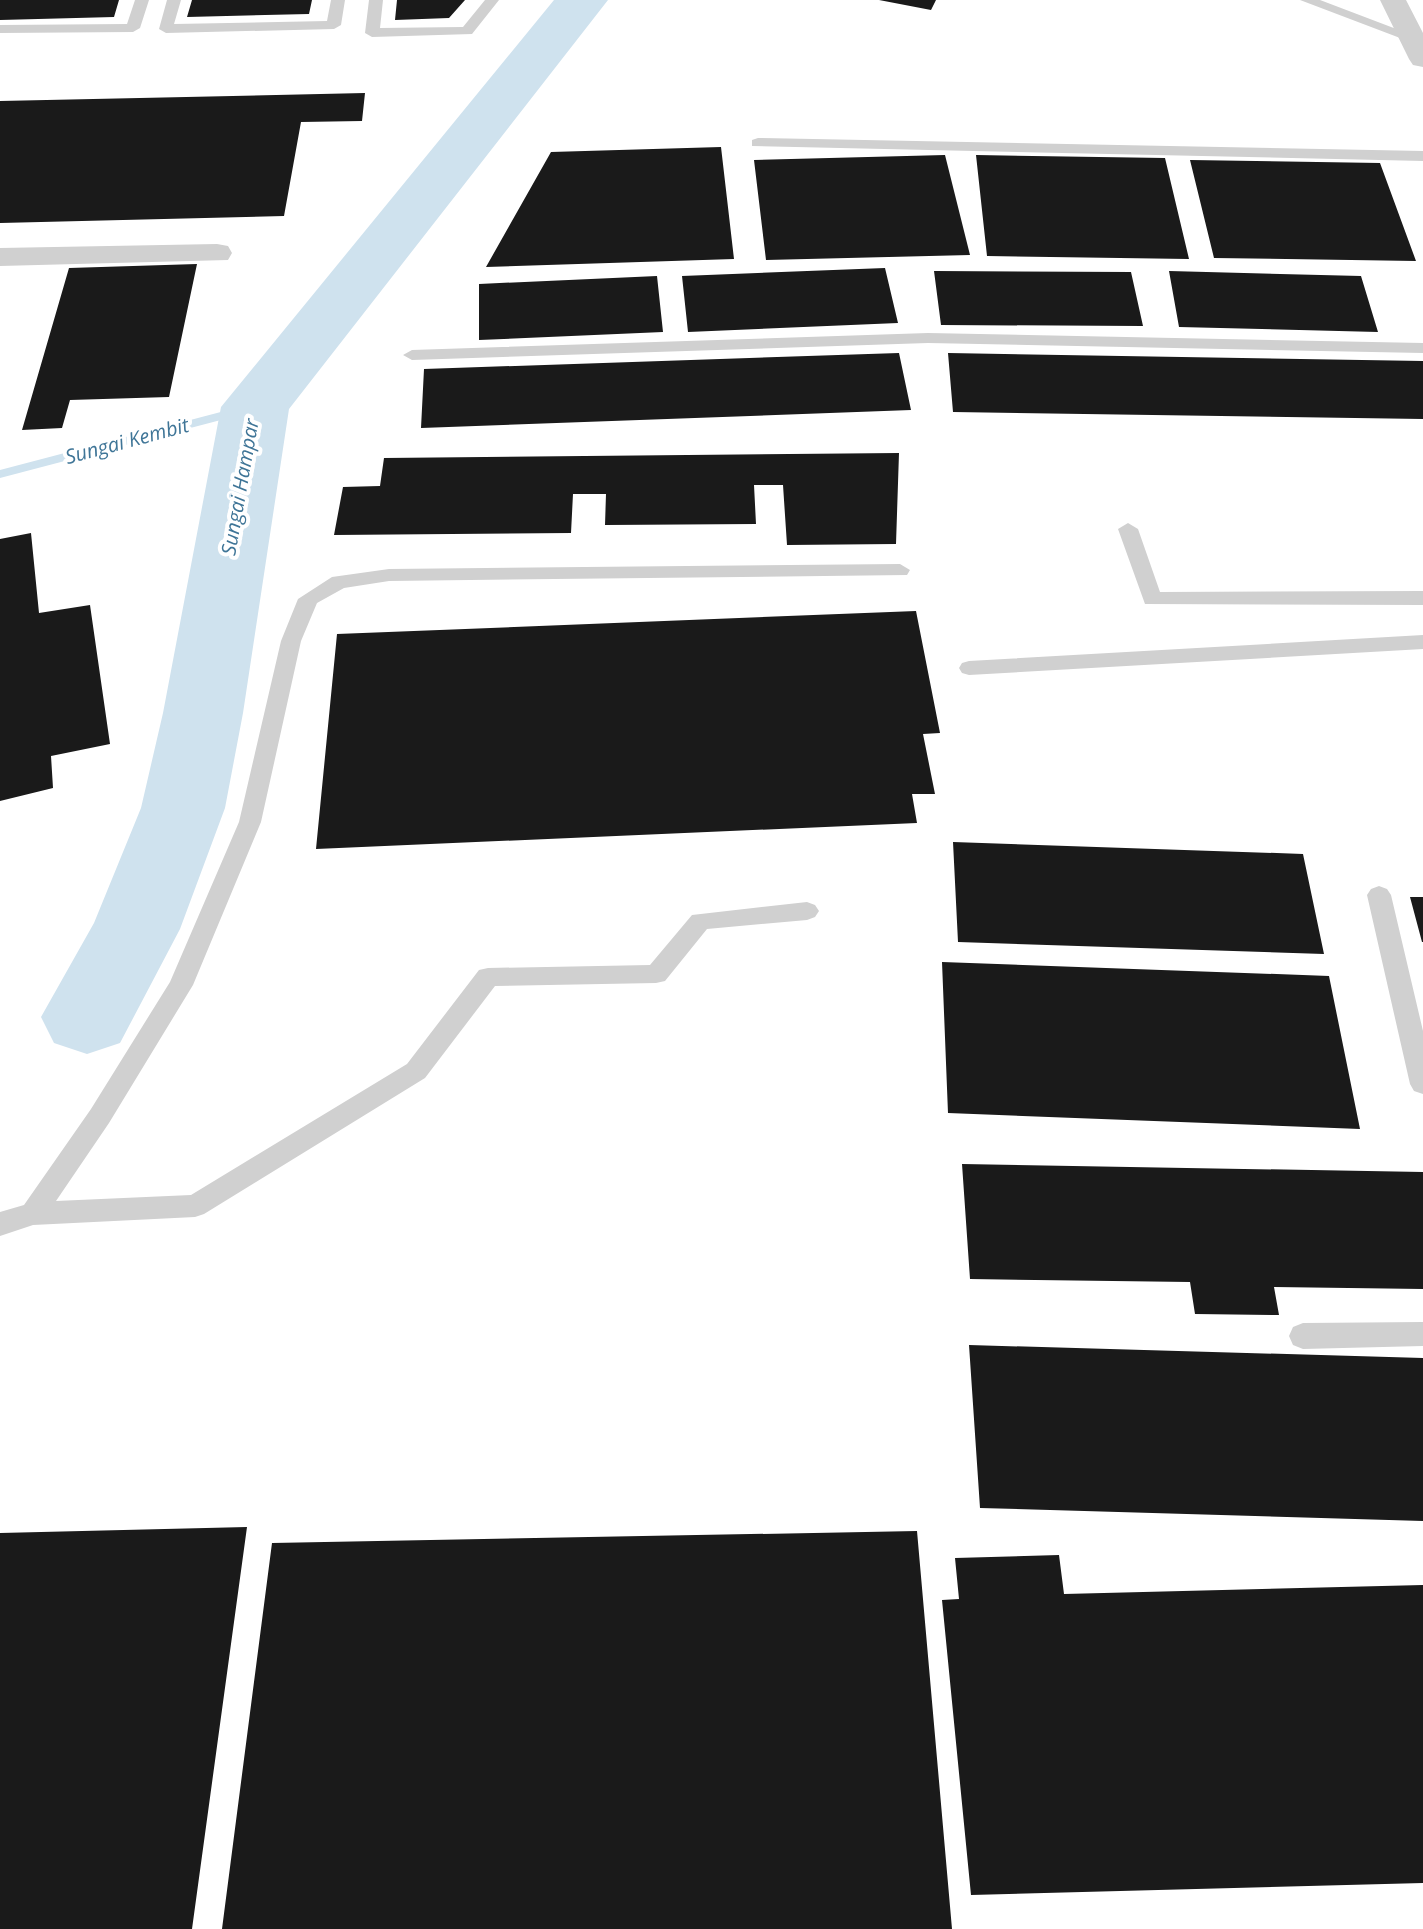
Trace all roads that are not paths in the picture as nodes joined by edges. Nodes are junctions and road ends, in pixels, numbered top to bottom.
1 (142, 0) edge
2 (174, 0) edge
3 (338, 0) edge
4 (376, 0) edge
5 (492, 0) edge
6 (1307, 0) edge
7 (1393, 0) edge
8 (0, 29) edge
9 (1420, 45) edge
10 (758, 143) dead end
11 (1423, 156) edge
12 (217, 253) dead end
13 (0, 257) edge
14 (1423, 348) edge
15 (412, 355) dead end
16 (1128, 529) dead end
17 (900, 570) dead end
18 (1423, 598) edge
19 (1423, 642) edge
20 (969, 668) dead end
21 (1379, 895) dead end
22 (807, 911) dead end
23 (1423, 1084) edge
24 (33, 1214) junction
25 (0, 1224) edge
26 (1423, 1334) edge
27 (1303, 1336) dead end

1 - 8 lane
2 - 3 lane
4 - 5 lane
6 - 9 lane
7 - 9 street
10 - 11 lane
12 - 13 street
14 - 15 lane
16 - 18 lane
17 - 24 lane
19 - 20 lane
21 - 23 lane
22 - 24 lane
24 - 25 lane
26 - 27 lane

